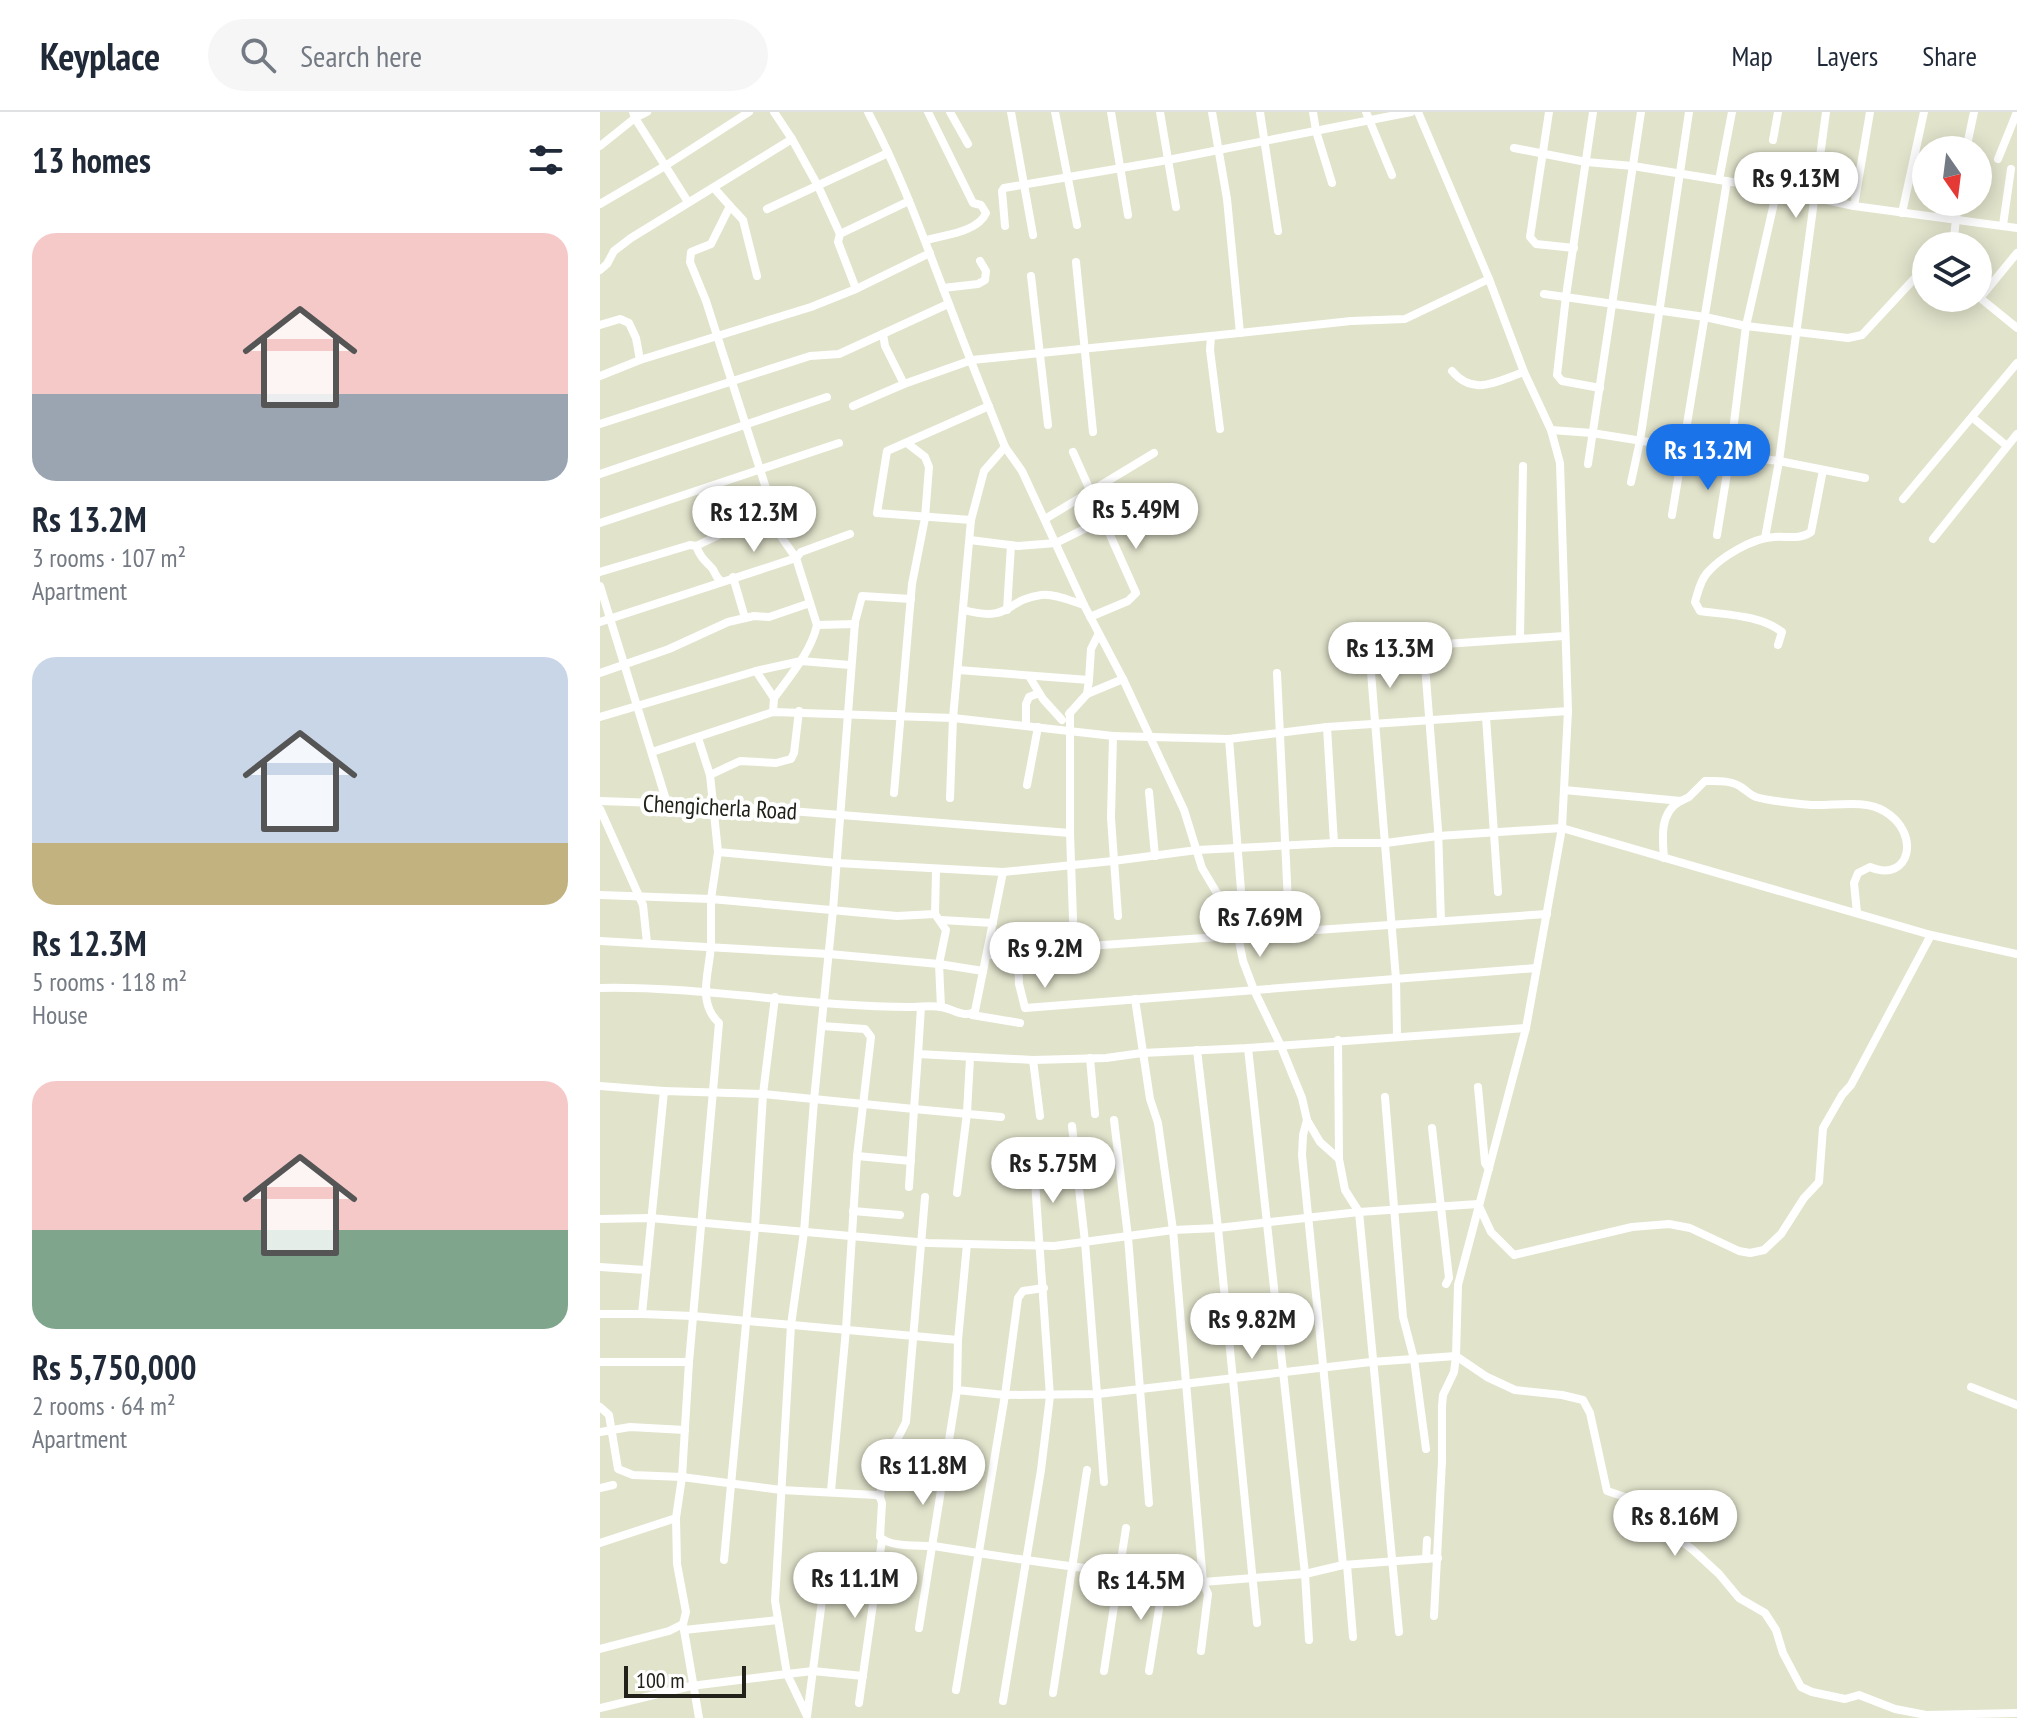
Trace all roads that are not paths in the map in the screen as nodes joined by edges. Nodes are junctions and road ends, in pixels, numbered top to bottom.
1 (647, 112) edge
2 (749, 112) edge
3 (774, 112) edge
4 (868, 112) edge
5 (928, 112) edge
6 (950, 112) edge
7 (1011, 112) edge
8 (1055, 112) edge
9 (1111, 112) edge
10 (1160, 112) edge
11 (1212, 112) edge
12 (1260, 112) edge
13 (1313, 112) edge
14 (1411, 112) edge
15 (1418, 112) edge
16 (1549, 112) edge
17 (1593, 112) edge
18 (1641, 112) edge
19 (1689, 112) edge
20 (1732, 112) edge
21 (1778, 112) edge
22 (1826, 112) edge
23 (1870, 112) edge
24 (1924, 112) edge
25 (1974, 112) edge
26 (2017, 112) edge
27 (634, 115) edge
28 (733, 116) edge
29 (1367, 116) edge
30 (1316, 131) junction
31 (1969, 136) edge
32 (792, 139) junction
33 (1773, 140) dead end
34 (1265, 141) junction
35 (968, 144) dead end
36 (600, 146) edge
37 (1514, 148) dead end
38 (1219, 150) junction
39 (1544, 152) junction
40 (888, 153) junction
41 (1998, 159) dead end
42 (1168, 160) junction
43 (1586, 162) junction
44 (665, 166) junction
45 (1633, 166) junction
46 (1120, 167) junction
47 (2011, 169) dead end
48 (1681, 174) junction
49 (1392, 175) dead end
50 (1067, 176) junction
51 (1723, 181) junction
52 (1025, 183) junction
53 (1332, 183) dead end
54 (818, 186) junction
55 (714, 188) junction
56 (1777, 190) junction
57 (1815, 197) junction
58 (909, 201) junction
59 (688, 202) junction
60 (600, 204) edge
61 (730, 206) junction
62 (1854, 206) junction
63 (1176, 207) dead end
64 (767, 209) dead end
65 (1902, 213) junction
66 (1128, 215) dead end
67 (1956, 216) edge
68 (1955, 221) junction
69 (1077, 225) dead end
70 (2003, 225) junction
71 (1005, 226) dead end
72 (2017, 228) edge
73 (1278, 231) dead end
74 (1954, 232) edge
75 (840, 234) junction
76 (1033, 235) dead end
77 (927, 240) junction
78 (1574, 248) junction
79 (930, 253) junction
80 (2017, 253) edge
81 (980, 261) dead end
82 (1076, 262) dead end
83 (600, 270) edge
84 (757, 276) dead end
85 (1031, 276) dead end
86 (1489, 279) junction
87 (1912, 281) edge
88 (1992, 282) edge
89 (943, 288) junction
90 (856, 289) junction
91 (1544, 294) dead end
92 (1566, 296) junction
93 (948, 304) junction
94 (1613, 305) junction
95 (1992, 308) edge
96 (1657, 311) junction
97 (1705, 317) junction
98 (600, 325) edge
99 (1746, 326) junction
100 (2017, 328) edge
101 (1797, 332) junction
102 (1240, 333) junction
103 (883, 334) junction
104 (717, 336) junction
105 (1211, 336) junction
106 (1085, 349) junction
107 (1039, 354) junction
108 (640, 360) junction
109 (972, 360) junction
110 (2017, 363) edge
111 (1452, 371) dead end
112 (1524, 372) junction
113 (600, 376) edge
114 (731, 382) junction
115 (904, 384) junction
116 (1600, 388) junction
117 (827, 397) dead end
118 (853, 406) dead end
119 (989, 406) junction
120 (1973, 418) junction
121 (600, 424) edge
122 (1048, 425) dead end
123 (745, 426) junction
124 (1220, 429) dead end
125 (1551, 430) junction
126 (1093, 432) dead end
127 (1592, 433) junction
128 (2017, 434) edge
129 (1640, 441) junction
130 (839, 443) dead end
131 (907, 443) junction
132 (2007, 446) junction
133 (1005, 447) junction
134 (1683, 448) junction
135 (1073, 452) dead end
136 (1154, 453) dead end
137 (1730, 455) junction
138 (1779, 461) junction
139 (1588, 464) dead end
140 (1523, 466) dead end
141 (760, 470) junction
142 (1823, 470) junction
143 (600, 474) edge
144 (1865, 478) dead end
145 (1631, 482) dead end
146 (1163, 490) dead end
147 (1091, 492) junction
148 (1903, 499) dead end
149 (1672, 515) dead end
150 (777, 516) junction
151 (925, 518) junction
152 (1045, 519) junction
153 (1103, 519) junction
154 (971, 520) junction
155 (600, 523) edge
156 (850, 534) dead end
157 (1717, 535) dead end
158 (1765, 538) junction
159 (1933, 539) dead end
160 (970, 540) junction
161 (1056, 543) junction
162 (1011, 545) junction
163 (696, 546) junction
164 (796, 558) junction
165 (600, 572) edge
166 (733, 577) junction
167 (721, 581) junction
168 (600, 586) edge
169 (911, 599) junction
170 (810, 603) junction
171 (1084, 605) junction
172 (964, 610) junction
173 (1007, 610) junction
174 (1090, 617) junction
175 (745, 618) junction
176 (604, 620) edge
177 (855, 624) junction
178 (817, 625) junction
179 (1098, 635) junction
180 (1564, 636) junction
181 (1520, 638) junction
182 (1778, 645) dead end
183 (1371, 649) dead end
184 (1424, 653) dead end
185 (1370, 660) dead end
186 (801, 661) junction
187 (850, 665) junction
188 (624, 666) junction
189 (958, 670) junction
190 (756, 671) junction
191 (600, 673) edge
192 (1277, 673) dead end
193 (1029, 676) junction
194 (1123, 679) junction
195 (1089, 680) junction
196 (1039, 693) junction
197 (1087, 694) junction
198 (774, 698) junction
199 (637, 706) junction
200 (799, 711) junction
201 (1568, 711) junction
202 (773, 712) junction
203 (1070, 713) junction
204 (848, 715) junction
205 (901, 716) junction
206 (600, 717) edge
207 (1486, 717) junction
208 (953, 718) junction
209 (1062, 720) junction
210 (1430, 721) junction
211 (1377, 724) junction
212 (1026, 726) junction
213 (1038, 727) junction
214 (1327, 727) junction
215 (1053, 729) junction
216 (1071, 731) junction
217 (1280, 733) junction
218 (1113, 736) junction
219 (698, 738) junction
220 (1150, 738) junction
221 (1229, 739) junction
222 (652, 752) junction
223 (710, 775) junction
224 (1027, 785) dead end
225 (1564, 790) junction
226 (1149, 792) dead end
227 (894, 793) dead end
228 (950, 798) dead end
229 (600, 801) edge
230 (1681, 801) junction
231 (667, 803) junction
232 (714, 805) junction
233 (600, 809) edge
234 (840, 813) junction
235 (1562, 828) junction
236 (1493, 832) junction
237 (1070, 833) junction
238 (1438, 836) junction
239 (1334, 843) junction
240 (1386, 843) junction
241 (1285, 845) junction
242 (1238, 847) junction
243 (1197, 850) junction
244 (718, 852) junction
245 (1155, 856) junction
246 (1664, 858) junction
247 (1113, 861) junction
248 (837, 863) junction
249 (1072, 865) junction
250 (936, 870) junction
251 (1003, 872) junction
252 (1498, 892) dead end
253 (600, 895) edge
254 (637, 895) junction
255 (711, 899) junction
256 (1242, 903) dead end
257 (1288, 903) dead end
258 (833, 910) junction
259 (1857, 913) junction
260 (1547, 914) junction
261 (1118, 916) dead end
262 (938, 917) junction
263 (1441, 921) junction
264 (993, 923) junction
265 (1391, 924) junction
266 (1931, 935) junction
267 (1238, 936) junction
268 (600, 941) edge
269 (647, 943) junction
270 (711, 947) junction
271 (1074, 947) junction
272 (829, 954) junction
273 (2017, 954) edge
274 (987, 955) junction
275 (1018, 955) junction
276 (939, 964) junction
277 (1536, 968) junction
278 (983, 971) junction
279 (1396, 979) junction
280 (600, 988) edge
281 (1254, 990) junction
282 (705, 991) junction
283 (775, 997) junction
284 (1135, 999) junction
285 (824, 1002) junction
286 (921, 1007) junction
287 (941, 1007) junction
288 (972, 1015) junction
289 (1020, 1023) dead end
290 (822, 1026) junction
291 (1526, 1028) junction
292 (1397, 1036) junction
293 (1338, 1040) junction
294 (1280, 1044) junction
295 (1248, 1048) junction
296 (1197, 1050) junction
297 (1142, 1053) junction
298 (918, 1054) junction
299 (970, 1058) junction
300 (1090, 1058) junction
301 (1033, 1060) junction
302 (600, 1086) edge
303 (1478, 1087) dead end
304 (664, 1091) junction
305 (712, 1093) junction
306 (763, 1094) junction
307 (1385, 1097) dead end
308 (814, 1100) junction
309 (863, 1104) junction
310 (914, 1109) junction
311 (967, 1113) junction
312 (1095, 1114) dead end
313 (1040, 1116) dead end
314 (1001, 1117) dead end
315 (1114, 1120) dead end
316 (1307, 1120) junction
317 (1072, 1126) dead end
318 (1432, 1128) dead end
319 (857, 1156) junction
320 (1339, 1159) junction
321 (911, 1161) junction
322 (1034, 1167) dead end
323 (1489, 1169) junction
324 (909, 1187) dead end
325 (957, 1193) dead end
326 (925, 1197) dead end
327 (1478, 1204) junction
328 (1441, 1207) junction
329 (853, 1211) junction
330 (1393, 1211) junction
331 (1359, 1212) junction
332 (900, 1215) dead end
333 (650, 1218) junction
334 (600, 1219) edge
335 (1309, 1219) junction
336 (702, 1222) junction
337 (1267, 1223) junction
338 (755, 1227) junction
339 (1218, 1228) junction
340 (1173, 1230) junction
341 (804, 1232) junction
342 (851, 1236) junction
343 (1128, 1237) junction
344 (1085, 1242) junction
345 (923, 1243) junction
346 (967, 1244) junction
347 (1041, 1246) junction
348 (600, 1267) edge
349 (645, 1270) junction
350 (1446, 1284) dead end
351 (1044, 1288) junction
352 (600, 1314) edge
353 (642, 1314) junction
354 (693, 1316) junction
355 (746, 1321) junction
356 (791, 1325) junction
357 (846, 1329) junction
358 (915, 1336) junction
359 (958, 1340) junction
360 (1456, 1356) junction
361 (1414, 1359) junction
362 (600, 1362) edge
363 (689, 1362) junction
364 (1371, 1362) junction
365 (1323, 1367) junction
366 (1284, 1373) junction
367 (1231, 1379) junction
368 (1185, 1383) junction
369 (1971, 1387) dead end
370 (957, 1390) junction
371 (1141, 1390) junction
372 (1098, 1394) junction
373 (1005, 1395) junction
374 (1050, 1396) junction
375 (2017, 1405) edge
376 (600, 1407) edge
377 (611, 1429) junction
378 (685, 1430) junction
379 (600, 1432) edge
380 (1426, 1449) dead end
381 (1087, 1470) dead end
382 (682, 1477) junction
383 (1104, 1482) dead end
384 (730, 1483) junction
385 (613, 1485) dead end
386 (600, 1488) edge
387 (781, 1490) junction
388 (831, 1491) junction
389 (880, 1497) junction
390 (1149, 1503) dead end
391 (676, 1518) junction
392 (1126, 1528) dead end
393 (882, 1540) junction
394 (1427, 1540) dead end
395 (600, 1543) edge
396 (933, 1545) junction
397 (978, 1553) junction
398 (1438, 1558) junction
399 (1426, 1559) junction
400 (724, 1560) dead end
401 (1027, 1561) junction
402 (827, 1562) dead end
403 (1392, 1562) junction
404 (1345, 1565) junction
405 (1074, 1569) junction
406 (1118, 1573) junction
407 (1305, 1574) junction
408 (1164, 1578) junction
409 (1252, 1579) junction
410 (1203, 1582) junction
411 (1434, 1616) dead end
412 (778, 1620) junction
413 (1257, 1623) dead end
414 (684, 1627) junction
415 (919, 1628) dead end
416 (1399, 1632) dead end
417 (1353, 1637) dead end
418 (1309, 1640) dead end
419 (600, 1649) edge
420 (1201, 1651) dead end
421 (813, 1671) junction
422 (1104, 1671) dead end
423 (1149, 1671) dead end
424 (787, 1674) junction
425 (863, 1676) junction
426 (691, 1686) junction
427 (956, 1690) dead end
428 (1053, 1693) dead end
429 (1003, 1701) dead end
430 (859, 1703) dead end
431 (600, 1708) edge
432 (2017, 1713) edge
433 (1929, 1716) edge
434 (699, 1718) edge

1 - 27 street
2 - 28 street
3 - 32 street
4 - 40 street
5 - 77 street
6 - 35 street
7 - 52 street
8 - 50 street
9 - 46 street
10 - 42 street
11 - 38 street
12 - 34 street
13 - 30 street
14 - 29 street
15 - 86 street
16 - 39 street
17 - 43 street
18 - 45 street
19 - 48 street
20 - 51 street
21 - 33 street
22 - 57 street
23 - 62 street
24 - 65 street
25 - 31 street
26 - 41 street
27 - 36 street
27 - 44 street
28 - 44 street
29 - 30 street
29 - 49 street
30 - 34 street
30 - 53 street
32 - 54 street
32 - 55 street
34 - 38 street
34 - 73 street
37 - 39 street
38 - 42 street
38 - 102 street
39 - 43 street
39 - 78 street
40 - 54 street
40 - 58 street
42 - 46 street
42 - 63 street
43 - 45 street
43 - 78 street
44 - 59 street
44 - 60 street
45 - 48 street
45 - 94 street
46 - 50 street
46 - 66 street
47 - 70 street
48 - 51 street
48 - 96 street
50 - 52 street
50 - 69 street
51 - 56 street
51 - 97 street
52 - 71 street
52 - 76 street
54 - 64 street
54 - 75 street
55 - 59 street
55 - 61 street
56 - 57 street
56 - 99 street
57 - 62 street
57 - 101 street
58 - 75 street
58 - 77 street
59 - 83 street
61 - 84 street
61 - 104 street
62 - 65 street
65 - 68 street
67 - 68 street
68 - 70 street
68 - 74 street
70 - 72 street
75 - 90 street
77 - 79 street
78 - 92 street
79 - 89 street
79 - 90 street
80 - 88 street
81 - 89 street
82 - 106 street
85 - 107 street
86 - 102 street
86 - 112 street
87 - 101 street
89 - 93 street
90 - 104 street
91 - 92 street
92 - 94 street
92 - 116 street
93 - 103 street
93 - 109 street
94 - 96 street
94 - 116 street
95 - 100 street
96 - 97 street
96 - 129 street
97 - 99 street
97 - 134 street
98 - 108 street
99 - 101 street
99 - 137 street
101 - 138 street
102 - 105 street
103 - 114 street
103 - 115 street
104 - 108 street
104 - 114 street
105 - 106 street
105 - 124 street
106 - 107 street
106 - 126 street
107 - 109 street
107 - 122 street
108 - 113 street
109 - 115 street
109 - 119 street
110 - 120 street
111 - 112 street
112 - 125 street
114 - 121 street
114 - 123 street
115 - 118 street
116 - 127 street
117 - 123 street
119 - 131 street
119 - 133 street
120 - 132 street
120 - 148 street
123 - 141 street
123 - 143 street
125 - 127 street
125 - 180 street
127 - 129 street
127 - 139 street
128 - 132 street
129 - 134 street
129 - 145 street
130 - 141 street
131 - 151 street
131 - 151 street
132 - 159 street
133 - 152 street
133 - 154 street
134 - 137 street
134 - 149 street
135 - 147 street
136 - 147 street
137 - 138 street
137 - 157 street
138 - 142 street
138 - 158 street
140 - 181 street
141 - 150 street
141 - 155 street
142 - 144 street
142 - 158 street
146 - 153 street
147 - 152 street
147 - 153 street
150 - 163 street
150 - 164 street
151 - 154 street
151 - 169 street
152 - 161 street
153 - 161 street
153 - 174 street
154 - 160 street
156 - 164 street
158 - 182 street
160 - 162 street
160 - 172 street
161 - 162 street
161 - 171 street
162 - 173 street
163 - 165 street
163 - 167 street
164 - 166 street
164 - 170 street
166 - 167 street
166 - 175 street
167 - 176 street
168 - 176 street
169 - 177 street
169 - 205 street
170 - 175 street
170 - 178 street
171 - 173 street
171 - 174 street
172 - 173 street
172 - 189 street
174 - 179 street
175 - 188 street
176 - 188 street
177 - 178 street
177 - 187 street
178 - 186 street
179 - 194 street
179 - 195 street
180 - 181 street
180 - 201 street
181 - 183 street
184 - 210 street
185 - 211 street
186 - 187 street
186 - 190 street
186 - 198 street
187 - 204 street
188 - 191 street
188 - 199 street
189 - 193 street
189 - 208 street
190 - 198 street
190 - 199 street
192 - 217 street
193 - 195 street
193 - 196 street
194 - 197 street
194 - 220 street
195 - 197 street
196 - 209 street
196 - 212 street
197 - 203 street
198 - 202 street
199 - 206 street
199 - 222 street
200 - 202 street
200 - 204 street
200 - 223 street
201 - 207 street
201 - 225 street
202 - 219 street
203 - 209 street
203 - 216 street
204 - 205 street
204 - 234 street
205 - 208 street
205 - 227 street
207 - 210 street
207 - 236 street
208 - 212 street
208 - 228 street
209 - 215 street
210 - 211 street
210 - 238 street
211 - 214 street
211 - 240 street
212 - 213 street
213 - 215 street
213 - 224 street
214 - 217 street
214 - 239 street
215 - 216 street
216 - 218 street
216 - 237 street
217 - 221 street
217 - 241 street
218 - 220 street
218 - 247 street
219 - 222 street
219 - 223 street
220 - 221 street
220 - 243 street
221 - 242 street
222 - 231 street
223 - 232 street
225 - 230 street
225 - 235 street
226 - 245 street
229 - 231 street, Chengicherla Road
230 - 246 street
230 - 259 street
231 - 232 street, Chengicherla Road
232 - 234 street, Chengicherla Road
232 - 244 street
233 - 254 street
234 - 237 street, Chengicherla Road
234 - 248 street
235 - 236 street
235 - 246 street
235 - 260 street
236 - 238 street
236 - 252 street
237 - 249 street
238 - 240 street
238 - 263 street
239 - 240 street
239 - 241 street
240 - 265 street
241 - 242 street
241 - 257 street
242 - 243 street
242 - 256 street
243 - 245 street
243 - 267 street
244 - 248 street
244 - 255 street
245 - 247 street
246 - 259 street
247 - 249 street
247 - 261 street
248 - 250 street
248 - 258 street
249 - 251 street
249 - 271 street
250 - 251 street
250 - 262 street
251 - 264 street
253 - 254 street
254 - 255 street
254 - 269 street
255 - 258 street
255 - 270 street
258 - 262 street
258 - 272 street
259 - 266 street
260 - 263 street
260 - 277 street
262 - 264 street
262 - 276 street
263 - 265 street
264 - 274 street
265 - 267 street
265 - 279 street
266 - 273 street
266 - 327 street
267 - 271 street
267 - 281 street
268 - 269 street
269 - 270 street
270 - 272 street
270 - 282 street
271 - 275 street
272 - 276 street
272 - 285 street
274 - 275 street
274 - 278 street
275 - 284 street
276 - 278 street
276 - 287 street
277 - 279 street
277 - 291 street
278 - 288 street
279 - 281 street
279 - 292 street
280 - 282 street
281 - 284 street
281 - 294 street
282 - 283 street
282 - 305 street
283 - 285 street
283 - 306 street
284 - 297 street
285 - 286 street
285 - 290 street
286 - 287 street
286 - 298 street
287 - 288 street
288 - 289 street
290 - 308 street
290 - 309 street
291 - 292 street
291 - 323 street
292 - 293 street
293 - 294 street
293 - 320 street
294 - 295 street
294 - 316 street
295 - 296 street
295 - 337 street
296 - 297 street
296 - 339 street
297 - 300 street
297 - 340 street
298 - 299 street
298 - 310 street
299 - 301 street
299 - 311 street
300 - 301 street
300 - 312 street
301 - 313 street
302 - 304 street
303 - 323 street
304 - 305 street
304 - 333 street
305 - 306 street
305 - 336 street
306 - 308 street
306 - 338 street
307 - 330 street
308 - 309 street
308 - 341 street
309 - 310 street
309 - 319 street
310 - 311 street
310 - 321 street
311 - 314 street
311 - 325 street
315 - 343 street
316 - 320 street
316 - 335 street
317 - 344 street
318 - 328 street
319 - 321 street
319 - 329 street
320 - 331 street
321 - 324 street
322 - 347 street
323 - 327 street
326 - 345 street
327 - 328 street
327 - 360 street
328 - 330 street
328 - 350 street
329 - 332 street
329 - 342 street
330 - 331 street
330 - 361 street
331 - 335 street
331 - 364 street
333 - 334 street
333 - 336 street
333 - 349 street
335 - 337 street
335 - 365 street
336 - 338 street
336 - 354 street
337 - 339 street
337 - 366 street
338 - 341 street
338 - 355 street
339 - 340 street
339 - 367 street
340 - 343 street
340 - 368 street
341 - 342 street
341 - 356 street
342 - 345 street
342 - 357 street
343 - 344 street
343 - 371 street
344 - 347 street
344 - 372 street
345 - 346 street
345 - 358 street
346 - 347 street
346 - 359 street
347 - 351 street
348 - 349 street
349 - 353 street
351 - 373 street
351 - 374 street
352 - 353 street
353 - 354 street
354 - 355 street
354 - 363 street
355 - 356 street
355 - 384 street
356 - 357 street
356 - 387 street
357 - 358 street
357 - 388 street
358 - 359 street
358 - 389 street
359 - 370 street
360 - 361 street
360 - 398 street
360 - 433 street
361 - 364 street
361 - 380 street
362 - 363 street
363 - 378 street
364 - 365 street
364 - 403 street
365 - 366 street
365 - 404 street
366 - 367 street
366 - 407 street
367 - 368 street
367 - 409 street
368 - 371 street
368 - 410 street
369 - 375 street
370 - 373 street
370 - 396 street
371 - 372 street
371 - 390 street
372 - 374 street
372 - 383 street
373 - 374 street
373 - 397 street
374 - 401 street
376 - 377 street
377 - 378 street
377 - 379 street
377 - 382 street
378 - 382 street
381 - 405 street
382 - 384 street
382 - 391 street
384 - 387 street
384 - 400 street
385 - 386 street
387 - 388 street
387 - 412 street
388 - 389 street
389 - 393 street
391 - 395 street
391 - 414 street
392 - 406 street
393 - 396 street
393 - 425 street
394 - 399 street
396 - 397 street
396 - 415 street
397 - 401 street
397 - 427 street
398 - 399 street
398 - 411 street
399 - 403 street
401 - 405 street
401 - 429 street
402 - 421 street
403 - 404 street
403 - 416 street
404 - 407 street
404 - 417 street
405 - 406 street
405 - 428 street
406 - 408 street
406 - 422 street
407 - 409 street
407 - 418 street
408 - 410 street
408 - 423 street
409 - 410 street
409 - 413 street
410 - 420 street
412 - 414 street
412 - 424 street
414 - 419 street
414 - 426 street
421 - 424 street
421 - 424 street
421 - 425 street
424 - 426 street
425 - 430 street
426 - 431 street
426 - 434 street
432 - 433 street

